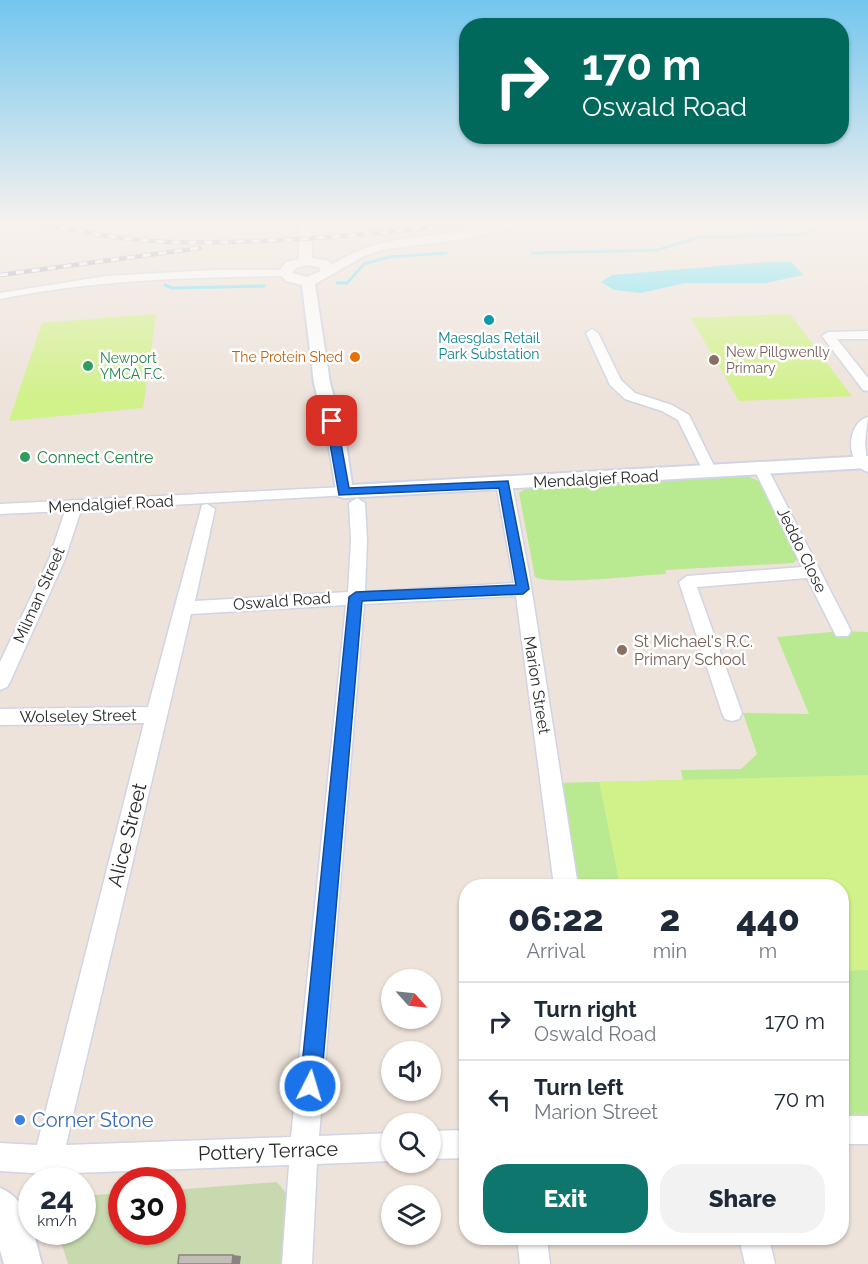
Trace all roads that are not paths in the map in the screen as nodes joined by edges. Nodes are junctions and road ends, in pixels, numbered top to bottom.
1 (92, 281) edge
2 (308, 281) edge
3 (0, 296) edge
4 (592, 333) dead end
5 (868, 335) edge
6 (868, 387) edge
7 (868, 421) edge
8 (867, 464) edge
9 (761, 469) junction
10 (710, 472) junction
11 (504, 484) junction
12 (350, 498) junction
13 (75, 505) junction
14 (0, 509) edge
15 (207, 509) dead end
16 (812, 572) junction
17 (523, 589) junction
18 (356, 597) junction
19 (186, 608) junction
20 (842, 631) dead end
21 (0, 682) edge
22 (732, 713) dead end
23 (156, 715) junction
24 (0, 717) edge
25 (565, 879) edge
26 (849, 1130) edge
27 (868, 1130) edge
28 (459, 1144) edge
29 (441, 1145) edge
30 (381, 1147) edge
31 (304, 1150) junction
32 (0, 1157) edge
33 (48, 1160) junction
34 (0, 1206) edge
35 (533, 1245) edge
36 (756, 1245) edge
37 (23, 1264) edge
38 (297, 1264) edge
39 (535, 1264) edge
40 (760, 1264) edge

1 - 3 street
2 - 12 street
4 - 10 street
5 - 6 street
7 - 8 street
8 - 9 street, Mendalgief Road
9 - 10 street, Mendalgief Road
9 - 16 street, Jeddo Close
10 - 11 street, Mendalgief Road
11 - 12 street, Mendalgief Road
11 - 17 street, Marion Street
12 - 13 street, Mendalgief Road
12 - 18 street
13 - 14 street, Mendalgief Road
13 - 21 street, Milman Street
15 - 19 street, Alice Street
16 - 20 street, Jeddo Close
16 - 22 street
17 - 18 street, Oswald Road
17 - 25 street, Marion Street
18 - 19 street, Oswald Road
18 - 31 street
19 - 23 street, Alice Street
23 - 24 street, Wolseley Street
23 - 33 street, Alice Street
26 - 27 street
28 - 29 street
30 - 31 street, Pottery Terrace
31 - 33 street, Pottery Terrace
31 - 38 street
32 - 33 street, Pottery Terrace
34 - 37 street
35 - 39 street
36 - 40 street

